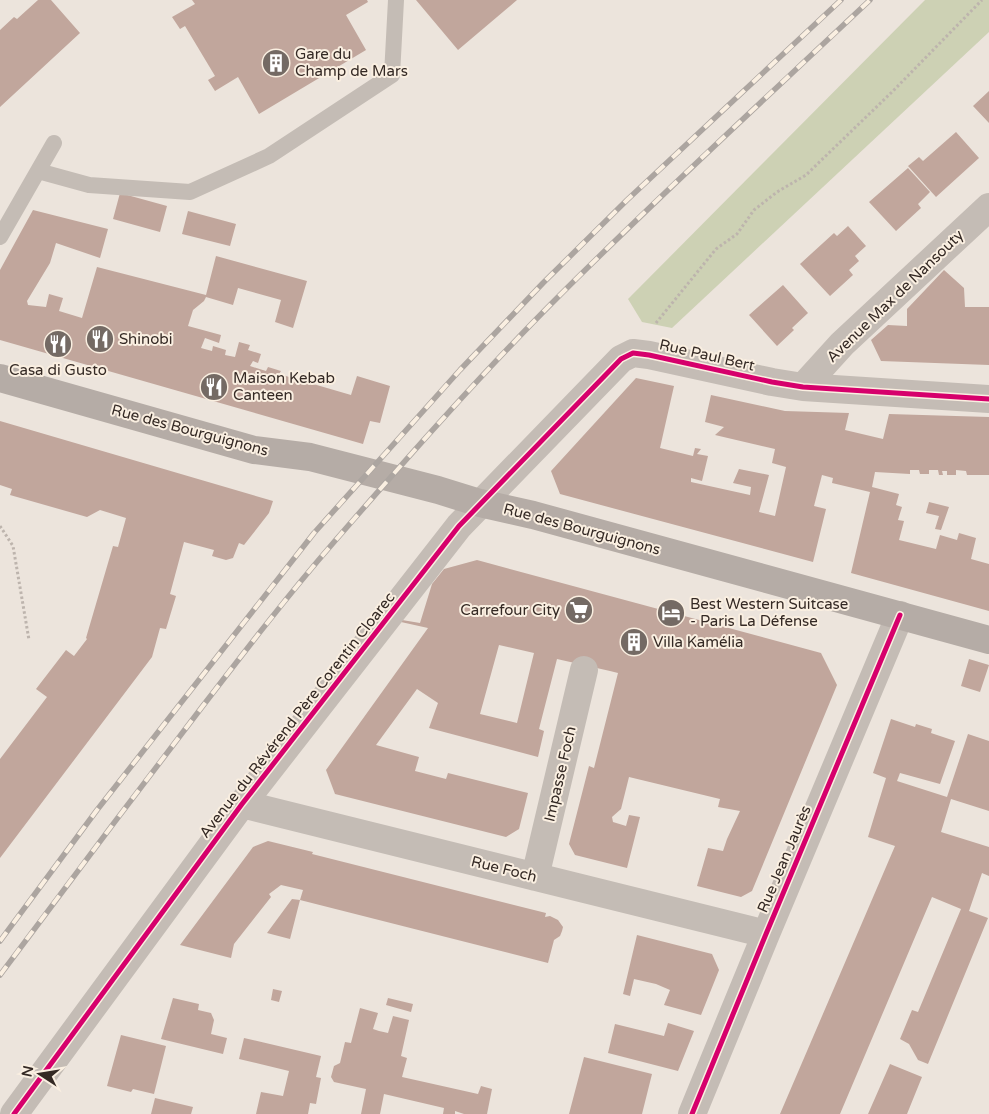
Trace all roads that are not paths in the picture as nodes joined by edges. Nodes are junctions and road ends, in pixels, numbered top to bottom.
1 (396, 0) edge
2 (54, 144) dead end
3 (38, 172) junction
4 (989, 207) edge
5 (0, 237) edge
6 (0, 378) edge
7 (803, 388) junction
8 (989, 399) edge
9 (480, 503) junction
10 (900, 615) junction
11 (989, 640) edge
12 (584, 670) dead end
13 (242, 804) junction
14 (535, 877) junction
15 (766, 934) junction
16 (14, 1114) edge
17 (692, 1114) edge

1 - 3 lane
2 - 3 lane
3 - 5 lane
4 - 7 street, Avenue Max de Nansouty
6 - 9 main road, Rue des Bourguignons
7 - 8 street, Rue Paul Bert
7 - 9 street, Rue Paul Bert
9 - 10 main road, Rue des Bourguignons
9 - 13 street, Avenue du Révérend Père Corentin Cloarec
10 - 11 main road, Rue des Bourguignons
10 - 15 street, Rue Jean Jaurès
12 - 14 street, Impasse Foch
13 - 14 street, Rue Foch
13 - 16 street, Avenue du Révérend Père Corentin Cloarec
14 - 15 street, Rue Foch
15 - 17 street, Rue Jean Jaurès

